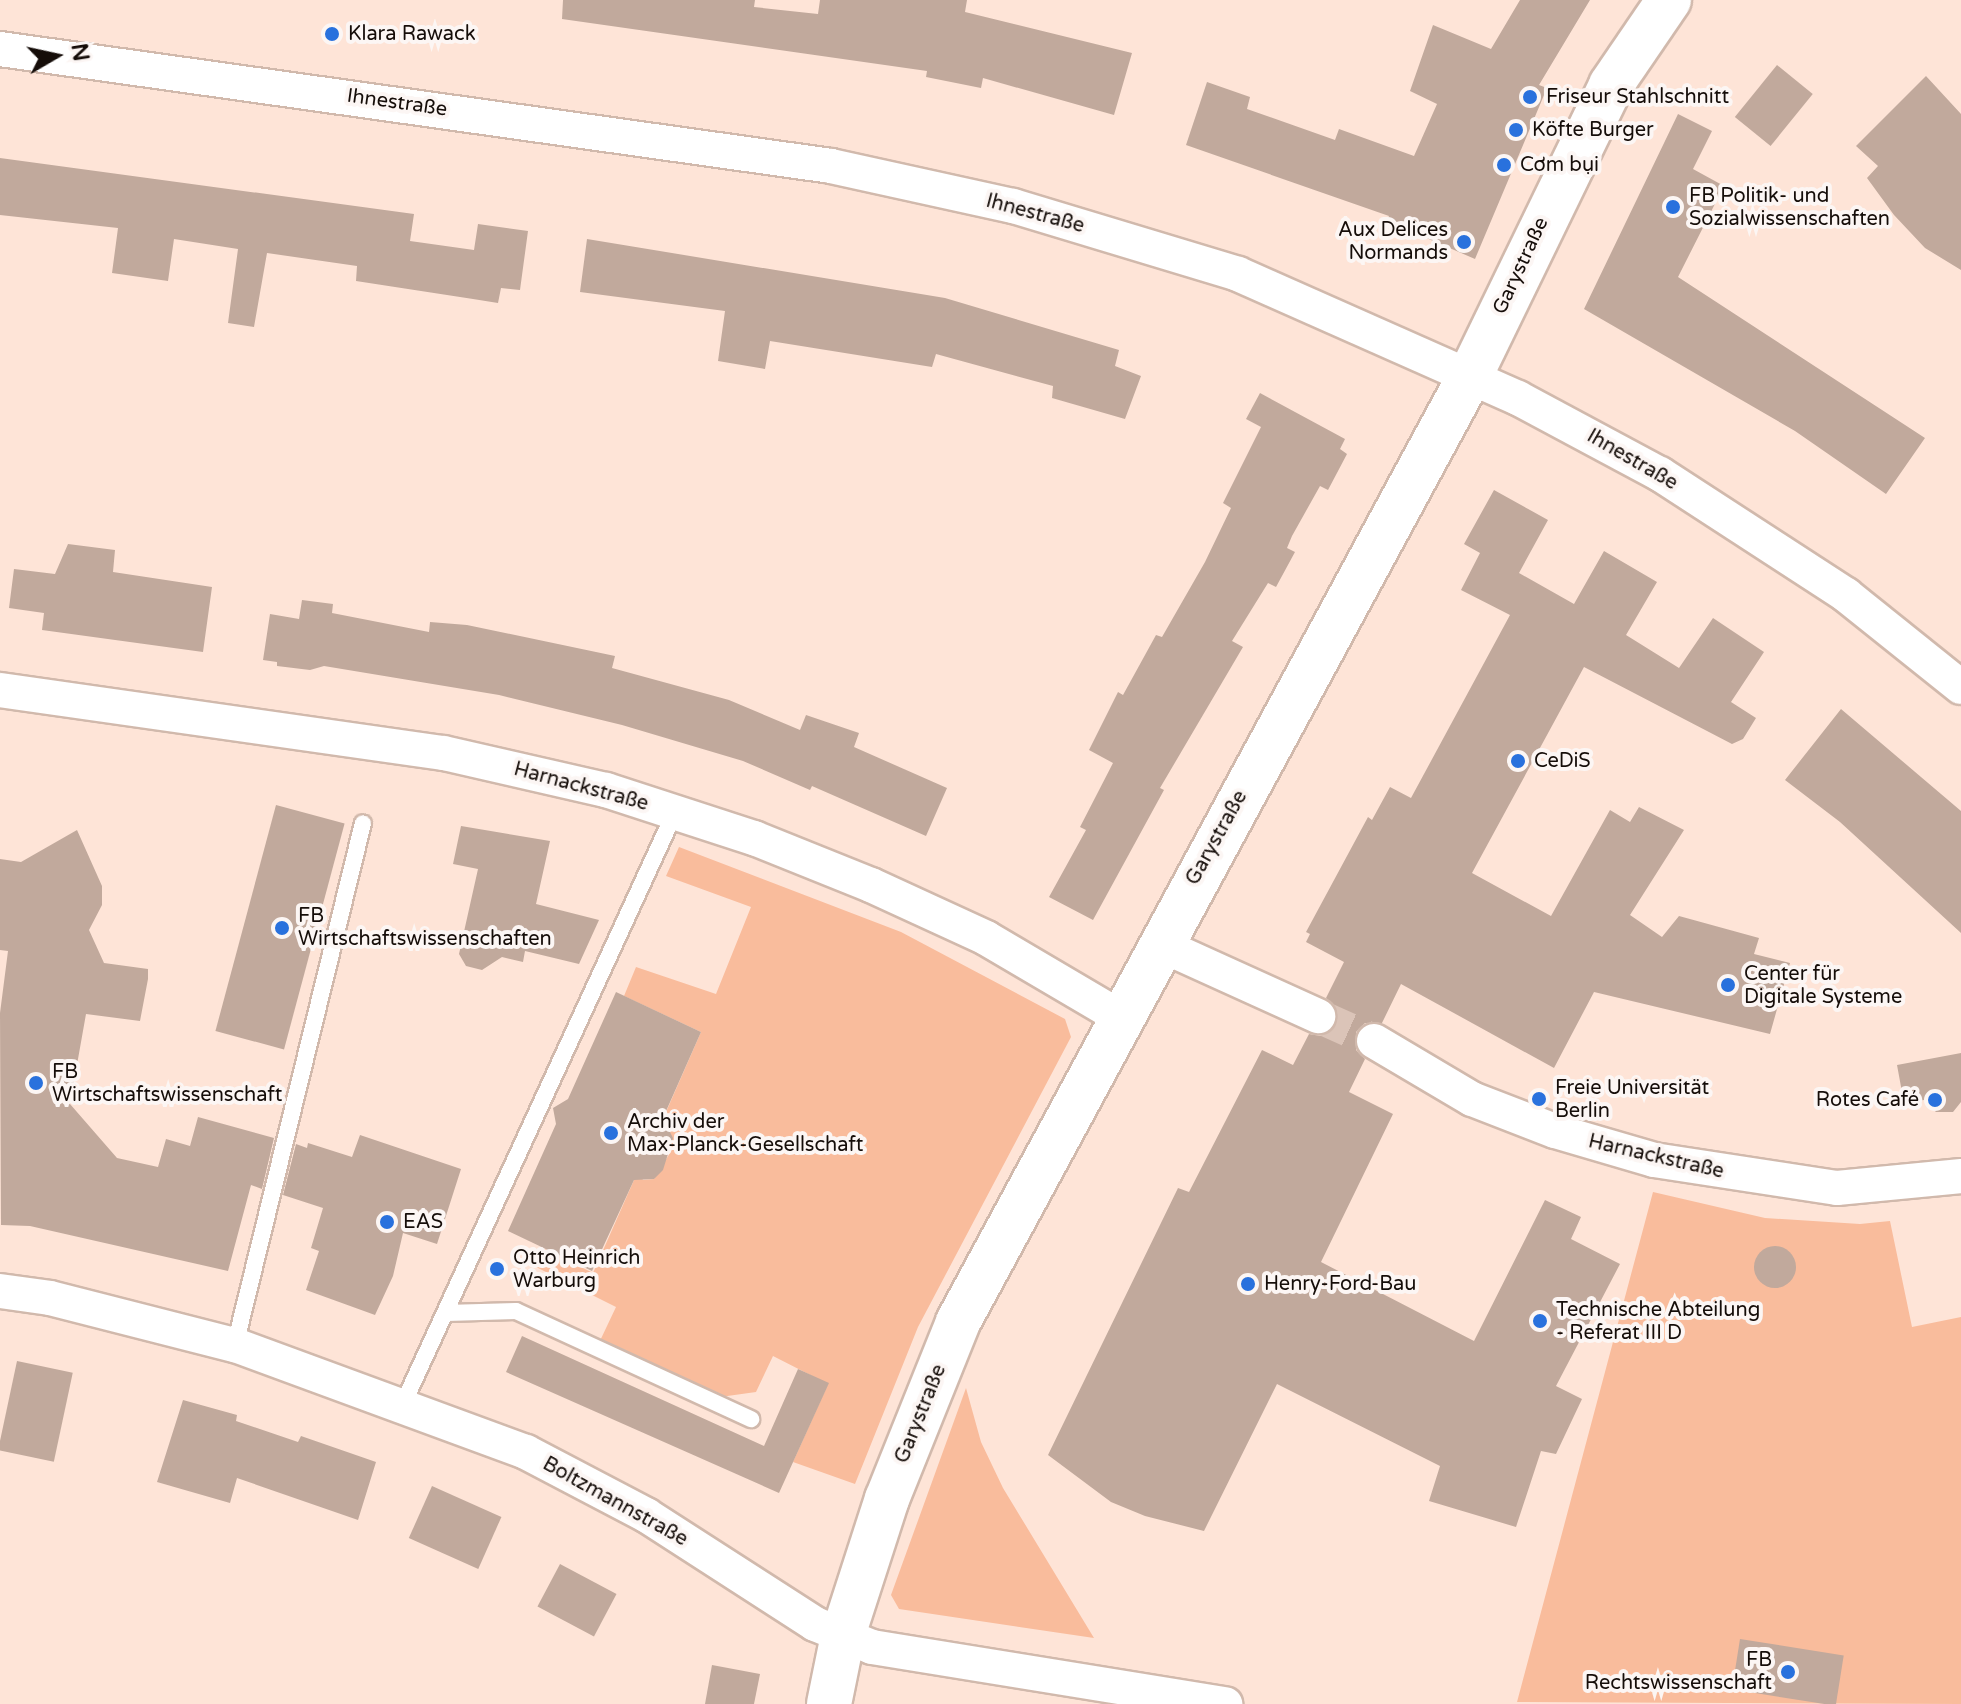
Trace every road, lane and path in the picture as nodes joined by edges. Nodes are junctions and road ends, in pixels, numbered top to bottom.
1 (1669, 0) edge
2 (0, 49) edge
3 (1470, 376) junction
4 (1961, 687) edge
5 (0, 690) edge
6 (675, 812) junction
7 (363, 823) dead end
8 (1159, 944) junction
9 (1318, 1016) tunnel mouth
10 (1120, 1017) junction
11 (1374, 1041) tunnel mouth
12 (1961, 1176) edge
13 (0, 1291) edge
14 (446, 1313) junction
15 (235, 1345) junction
16 (403, 1404) junction
17 (751, 1419) dead end
18 (843, 1635) junction
19 (829, 1704) edge
20 (1225, 1704) edge

1 - 3 street, Garystraße
2 - 3 street, Ihnestraße
3 - 4 street, Ihnestraße
3 - 8 street, Garystraße
5 - 6 street, Harnackstraße
6 - 10 street, Harnackstraße
6 - 14 lane
7 - 15 lane
8 - 9 street
8 - 10 street, Garystraße
10 - 18 street, Garystraße
11 - 12 street, Harnackstraße
13 - 15 street, Boltzmannstraße
14 - 16 lane
14 - 17 lane
15 - 16 street, Boltzmannstraße
16 - 18 street, Boltzmannstraße
18 - 19 street, Garystraße
18 - 20 street, Boltzmannstraße

